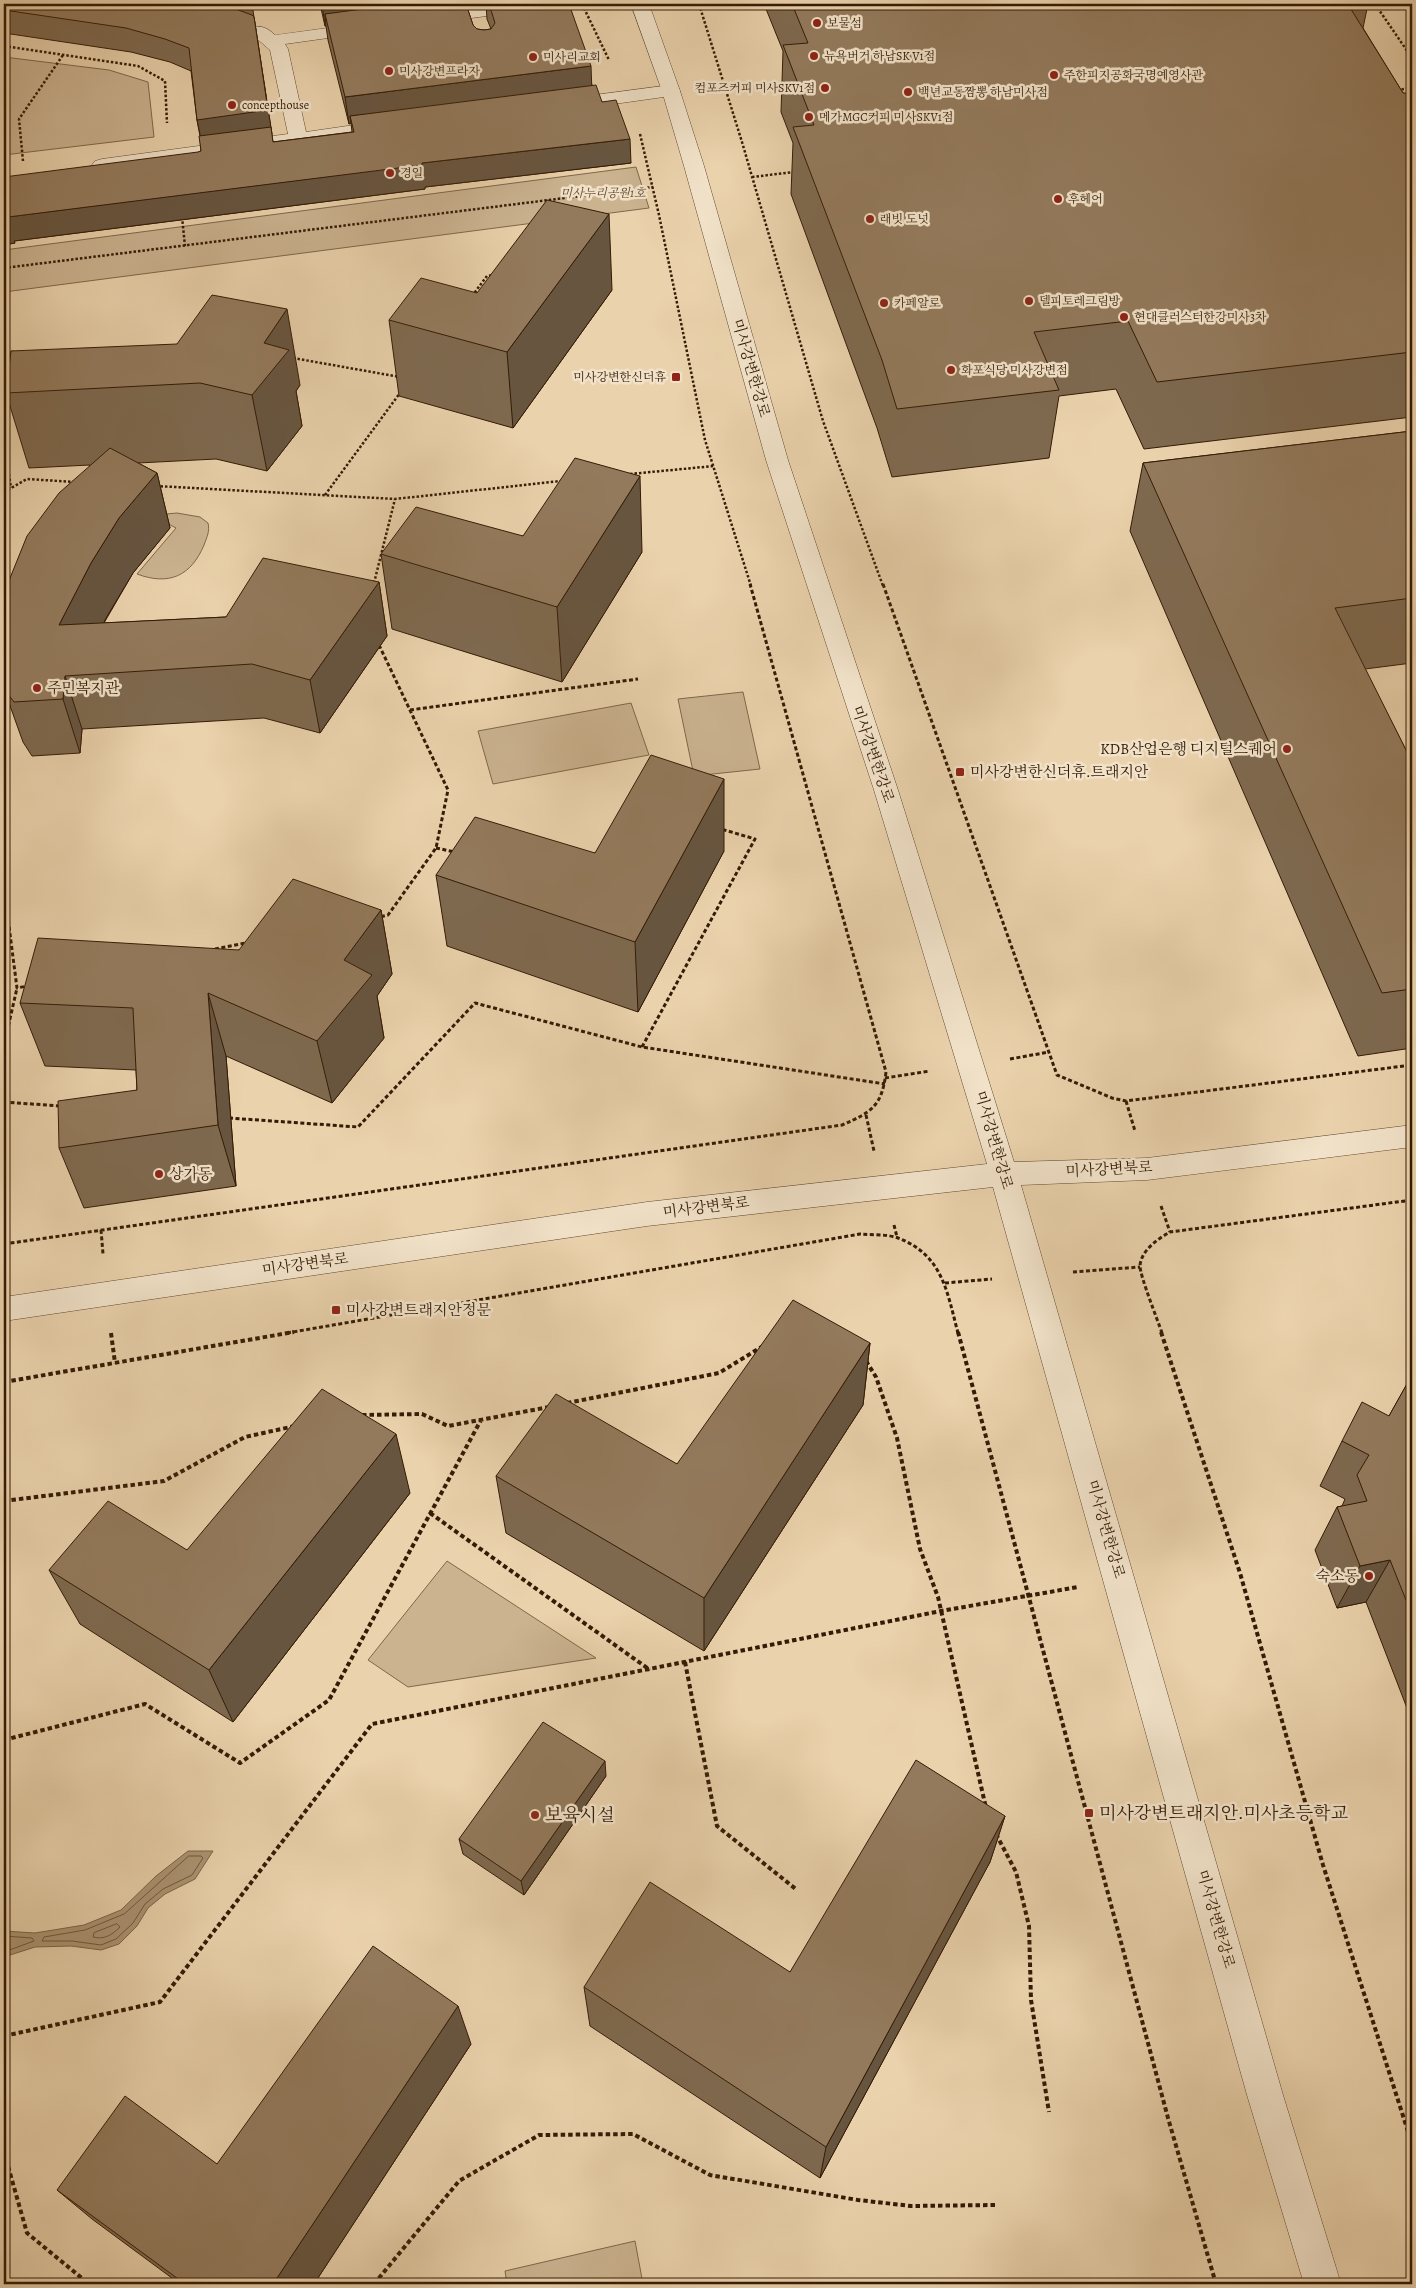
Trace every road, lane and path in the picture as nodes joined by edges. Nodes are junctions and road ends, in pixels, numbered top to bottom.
1 (542, 4) edge
2 (582, 4) edge
3 (640, 4) edge
4 (699, 4) edge
5 (1375, 4) edge
6 (470, 8) edge
7 (416, 20) edge
8 (239, 24) edge
9 (387, 24) edge
10 (480, 31) edge
11 (270, 41) junction
12 (4, 46) edge
13 (63, 55) junction
14 (1412, 58) edge
15 (609, 60) dead end
16 (1412, 88) edge
17 (671, 91) junction
18 (1392, 91) edge
19 (546, 107) edge
20 (407, 124) edge
21 (167, 126) dead end
22 (640, 134) dead end
23 (298, 138) junction
24 (23, 161) dead end
25 (82, 167) edge
26 (802, 171) edge
27 (752, 178) junction
28 (653, 187) junction
29 (181, 208) edge
30 (185, 246) junction
31 (4, 268) edge
32 (497, 274) edge
33 (472, 296) edge
34 (287, 357) dead end
35 (401, 377) edge
36 (405, 386) edge
37 (4, 443) edge
38 (714, 466) junction
39 (627, 475) edge
40 (569, 481) edge
41 (76, 482) edge
42 (156, 486) dead end
43 (11, 488) junction
44 (4, 492) edge
45 (324, 495) junction
46 (395, 499) junction
47 (372, 588) edge
48 (378, 642) dead end
49 (638, 679) dead end
50 (410, 710) junction
51 (718, 828) edge
52 (436, 848) junction
53 (455, 852) edge
54 (4, 888) edge
55 (378, 917) edge
56 (251, 942) edge
57 (212, 950) edge
58 (37, 984) edge
59 (17, 988) junction
60 (4, 1045) edge
61 (642, 1047) junction
62 (1412, 1065) edge
63 (885, 1084) junction
64 (4, 1102) edge
65 (63, 1106) edge
66 (220, 1117) dead end
67 (1412, 1136) edge
68 (1004, 1174) junction
69 (1412, 1200) edge
70 (4, 1244) edge
71 (4, 1309) edge
72 (771, 1340) edge
73 (861, 1354) edge
74 (4, 1382) edge
75 (355, 1416) edge
76 (481, 1420) junction
77 (299, 1424) edge
78 (4, 1501) edge
79 (430, 1513) junction
80 (1120, 1579) junction
81 (1029, 1595) junction
82 (941, 1611) junction
83 (685, 1662) junction
84 (650, 1670) junction
85 (4, 1740) edge
86 (987, 1811) edge
87 (994, 1829) edge
88 (797, 1890) dead end
89 (4, 2036) edge
90 (1048, 2112) dead end
91 (1412, 2144) edge
92 (4, 2152) edge
93 (995, 2205) dead end
94 (89, 2284) edge
95 (374, 2284) edge
96 (1216, 2284) edge
97 (1323, 2284) edge

1 - 6 street
2 - 15 path
3 - 17 street, 미사강변한강로
4 - 27 path
5 - 14 path
6 - 7 street
6 - 10 street
8 - 11 street
9 - 11 street
11 - 23 street
12 - 13 path
13 - 21 path
13 - 24 path
16 - 18 path
17 - 19 street
17 - 68 street, 미사강변한강로
20 - 23 street
22 - 28 path
23 - 25 street
26 - 27 path
27 - 62 path
28 - 30 path
28 - 38 path
29 - 30 path
30 - 31 path
32 - 33 path
34 - 35 path
36 - 45 path
37 - 43 path
38 - 39 path
38 - 63 path
40 - 46 path
41 - 43 path
42 - 45 path
43 - 44 path
45 - 46 path
46 - 47 path
48 - 50 path
49 - 50 path
50 - 52 path
51 - 61 path
52 - 53 path
52 - 55 path
54 - 59 path
56 - 57 path
58 - 59 path
59 - 60 path
61 - 63 path
61 - 66 path
63 - 70 path
64 - 65 path
67 - 68 street, 미사강변북로
68 - 71 street, 미사강변북로
68 - 80 street, 미사강변한강로
69 - 91 path
72 - 76 path
73 - 82 path
74 - 81 path
75 - 76 path
76 - 79 path
77 - 78 path
79 - 84 path
79 - 85 path
80 - 81 path
80 - 97 street, 미사강변한강로
81 - 82 path
81 - 96 path
82 - 83 path
82 - 86 path
83 - 84 path
83 - 88 path
84 - 89 path
87 - 90 path
92 - 94 path
93 - 95 path

